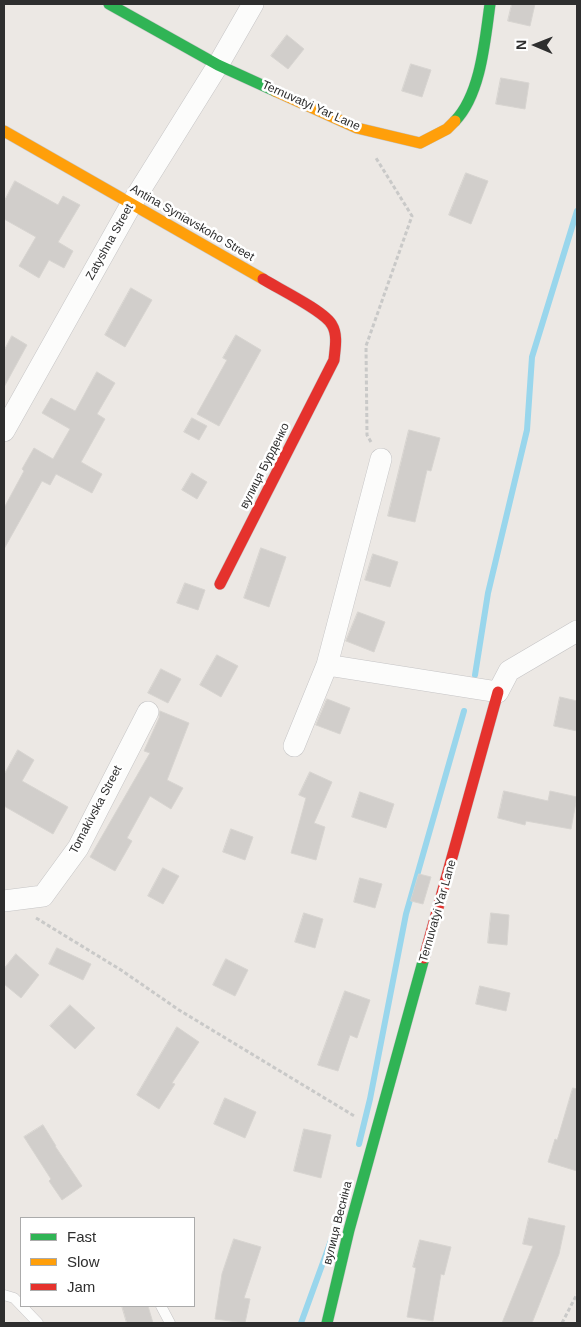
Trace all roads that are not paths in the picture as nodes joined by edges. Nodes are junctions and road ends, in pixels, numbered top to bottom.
1 (109, 4) edge
2 (252, 4) edge
3 (490, 4) edge
4 (218, 65) junction
5 (4, 131) edge
6 (132, 203) junction
7 (334, 360) joint
8 (4, 431) edge
9 (381, 459) dead end
10 (220, 584) dead end
11 (577, 632) edge
12 (327, 665) junction
13 (498, 692) junction
14 (148, 712) dead end
15 (294, 746) dead end
16 (4, 901) edge
17 (377, 1130) joint
18 (4, 1295) edge
19 (20, 1304) edge
20 (23, 1307) edge
21 (162, 1307) edge
22 (38, 1323) edge
23 (170, 1323) edge
24 (327, 1323) edge

1 - 4 street
2 - 4 street, Zatyshna Street
3 - 4 street, Ternuvatyi Yar Lane
4 - 6 street, Zatyshna Street
5 - 6 street, Antina Syniavskoho Street
6 - 7 street, Antina Syniavskoho Street
6 - 8 street, Zatyshna Street
7 - 10 street, вулиця Бурденко
9 - 12 street
11 - 13 street, Ternuvatyi Yar Lane
12 - 13 street
12 - 15 street
13 - 17 street, Ternuvatyi Yar Lane
14 - 16 street, Tomakivska Street
17 - 24 street, вулиця Весніна
18 - 19 lane
20 - 22 lane
21 - 23 lane

